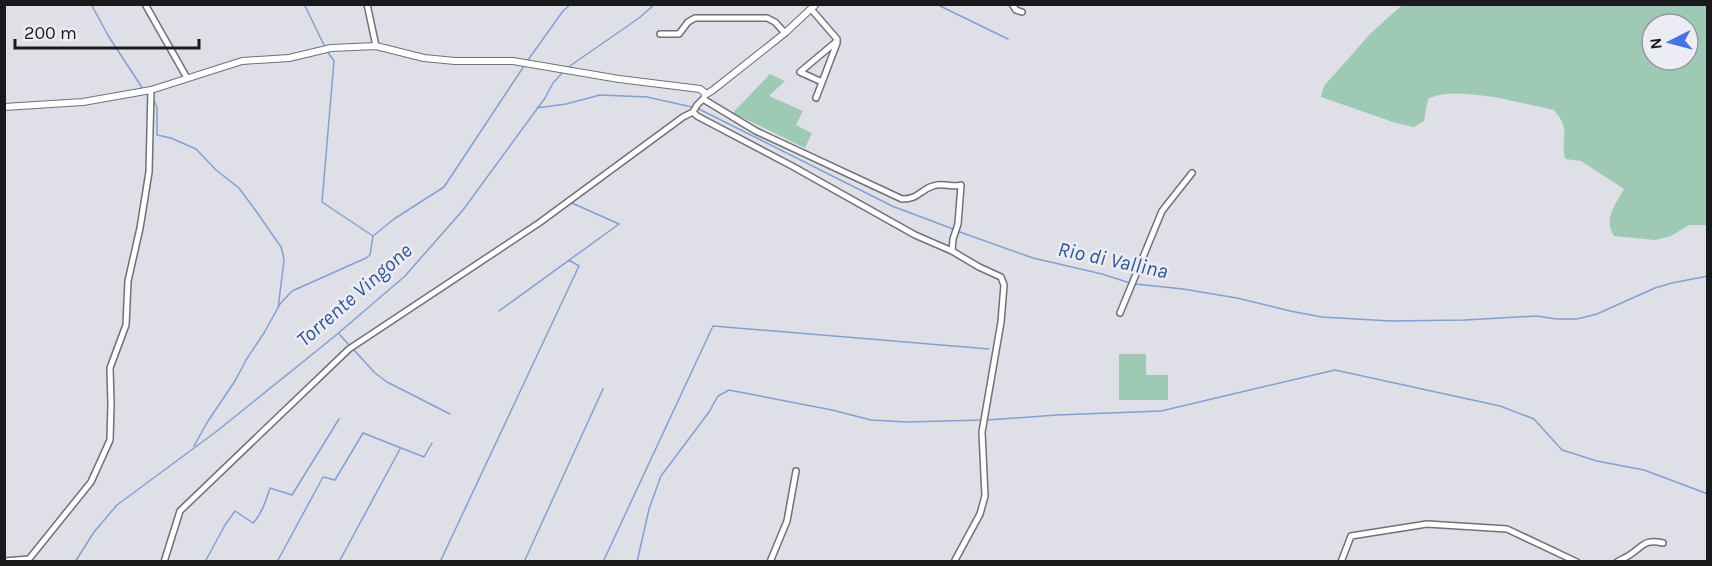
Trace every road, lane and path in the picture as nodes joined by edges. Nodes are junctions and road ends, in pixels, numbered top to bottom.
1 (145, 4) edge
2 (367, 4) edge
3 (1012, 4) edge
4 (813, 7) edge
5 (1022, 12) dead end
6 (785, 33) junction
7 (660, 34) dead end
8 (837, 40) junction
9 (376, 46) junction
10 (187, 78) junction
11 (822, 82) junction
12 (151, 90) junction
13 (704, 97) junction
14 (816, 98) dead end
15 (4, 107) edge
16 (694, 109) junction
17 (1192, 173) dead end
18 (952, 251) junction
19 (1120, 313) dead end
20 (796, 471) dead end
21 (1663, 543) dead end
22 (4, 561) edge
23 (164, 561) edge
24 (770, 561) edge
25 (954, 561) edge
26 (1341, 561) edge
27 (1576, 561) edge
28 (1617, 561) edge

1 - 10 street
2 - 9 street
3 - 5 street
4 - 6 street
4 - 8 street
6 - 7 street
6 - 13 street
8 - 11 street
8 - 11 street
9 - 10 street
9 - 13 street
10 - 12 street
11 - 14 street
12 - 15 street
12 - 22 street
13 - 16 street
13 - 18 street
16 - 18 street
16 - 23 street
17 - 19 street
18 - 25 street
20 - 24 street
21 - 28 street
26 - 27 street

